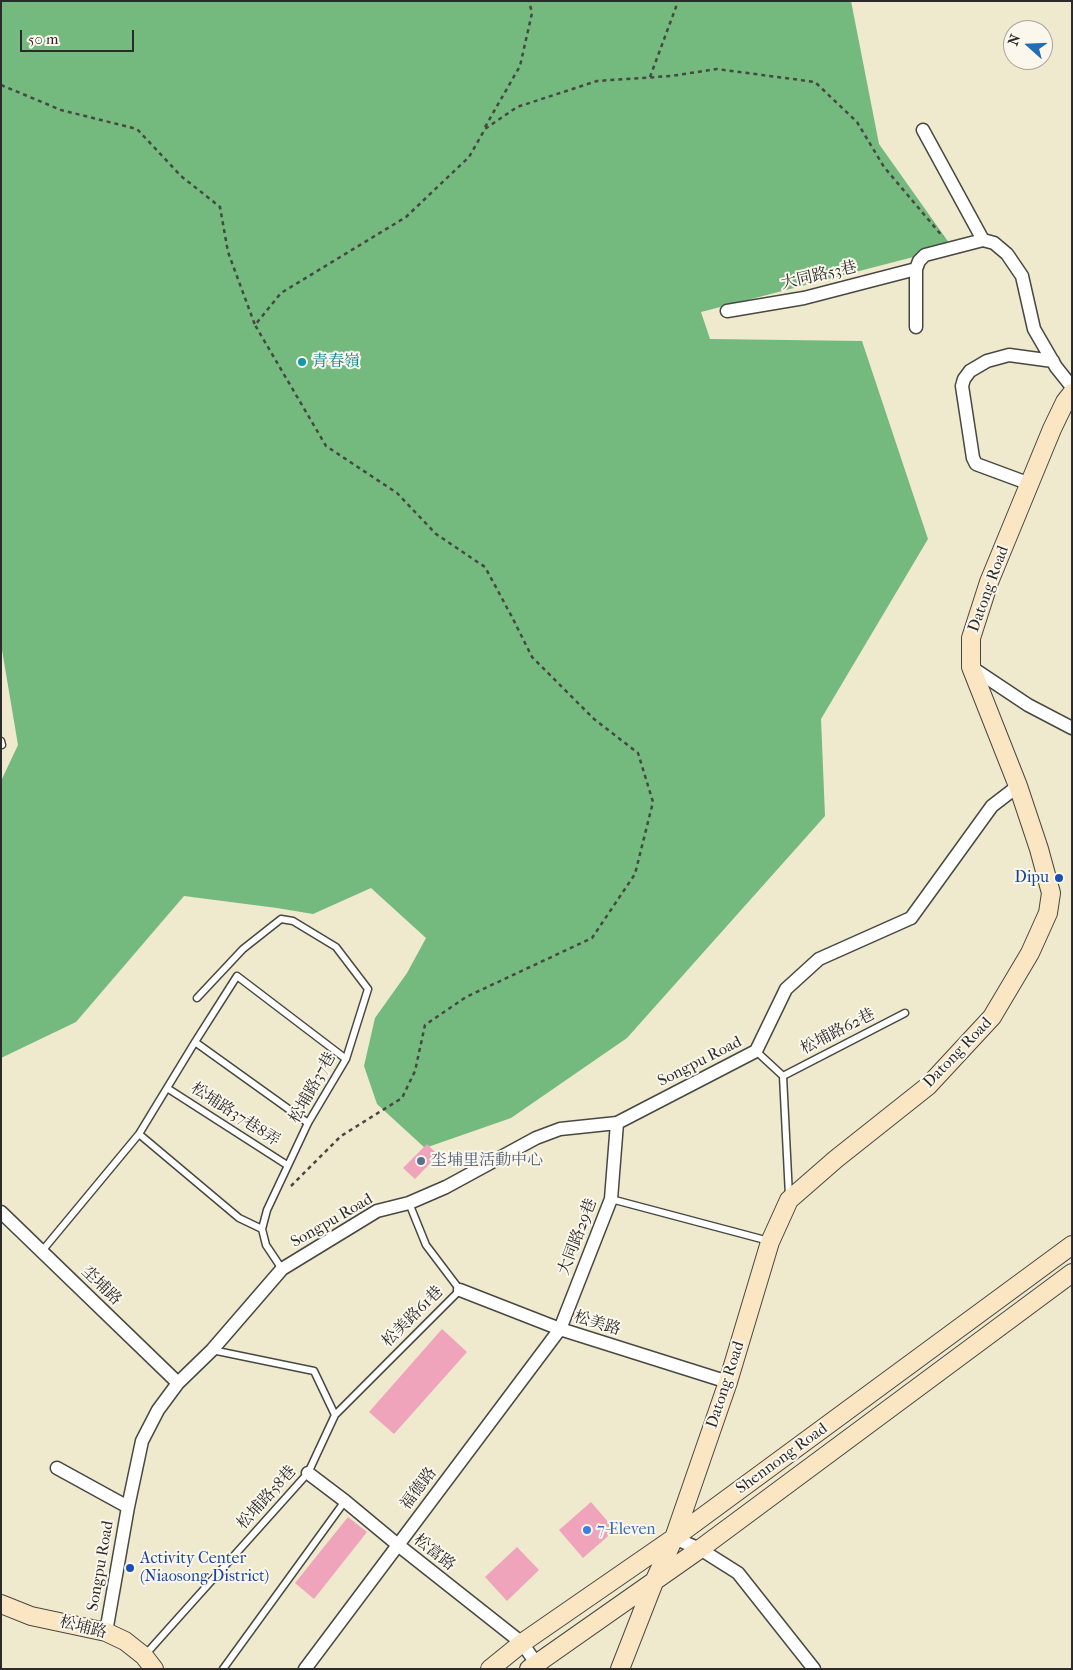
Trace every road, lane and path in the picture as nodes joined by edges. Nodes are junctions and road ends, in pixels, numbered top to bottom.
1 (529, 1) edge
2 (676, 1) edge
3 (650, 77) junction
4 (1, 85) edge
5 (484, 129) junction
6 (923, 130) dead end
7 (946, 240) dead end
8 (983, 240) junction
9 (916, 269) junction
10 (727, 311) dead end
11 (255, 325) junction
12 (916, 327) dead end
13 (1052, 361) junction
14 (1072, 387) edge
15 (1072, 392) edge
16 (1030, 484) junction
17 (971, 667) junction
18 (1072, 728) edge
19 (1, 741) edge
20 (2, 745) edge
21 (1018, 786) junction
22 (197, 998) dead end
23 (905, 1013) dead end
24 (195, 1042) junction
25 (756, 1051) junction
26 (346, 1059) junction
27 (783, 1076) junction
28 (167, 1088) junction
29 (308, 1123) junction
30 (616, 1123) junction
31 (139, 1134) junction
32 (287, 1165) junction
33 (287, 1190) dead end
34 (611, 1199) junction
35 (789, 1200) junction
36 (408, 1203) junction
37 (1, 1212) edge
38 (262, 1229) junction
39 (770, 1242) junction
40 (1072, 1245) edge
41 (42, 1251) junction
42 (282, 1269) junction
43 (1072, 1273) edge
44 (460, 1290) junction
45 (560, 1329) junction
46 (212, 1350) junction
47 (728, 1382) junction
48 (178, 1384) junction
49 (335, 1415) junction
50 (57, 1468) dead end
51 (308, 1473) junction
52 (345, 1501) junction
53 (128, 1507) junction
54 (674, 1538) junction
55 (398, 1545) junction
56 (700, 1549) junction
57 (654, 1582) junction
58 (1, 1604) edge
59 (106, 1632) junction
60 (522, 1643) junction
61 (149, 1662) edge
62 (532, 1666) edge
63 (223, 1669) edge
64 (305, 1669) edge
65 (490, 1669) edge
66 (620, 1669) edge
67 (814, 1669) edge

1 - 5 path
2 - 3 path
3 - 5 path
3 - 7 path
4 - 11 path
5 - 11 path
6 - 8 street
8 - 9 street
8 - 13 street
9 - 10 street, 大同路53巷
9 - 12 street
11 - 33 path
13 - 14 street
13 - 16 street
15 - 16 street, Datong Road
16 - 17 street, Datong Road
17 - 18 street
17 - 21 street, Datong Road
19 - 20 lane
21 - 25 street, Songpu Road
21 - 35 street, Datong Road
22 - 26 lane, 松埔路37巷
23 - 27 lane, 松埔路62巷
24 - 26 lane
24 - 28 lane
24 - 29 lane
25 - 27 lane
25 - 30 street, Songpu Road
26 - 29 lane, 松埔路37巷
27 - 35 lane
28 - 31 lane
28 - 32 lane, 松埔路37巷8弄
29 - 32 lane, 松埔路37巷
30 - 34 street, 大同路29巷
30 - 36 street, Songpu Road
31 - 38 lane
31 - 41 lane
32 - 38 lane, 松埔路37巷
34 - 39 lane
34 - 45 street, 大同路29巷
35 - 39 street, Datong Road
36 - 42 street, Songpu Road
36 - 44 lane, 松美路61巷
37 - 41 street, 坔埔路
38 - 42 lane
39 - 47 street, Datong Road
40 - 54 street, Shennong Road
41 - 48 street, 坔埔路
42 - 46 street, Songpu Road
43 - 56 street, Shennong Road
44 - 45 street, 松美路
44 - 49 lane, 松美路61巷
45 - 47 street, 松美路
45 - 55 street, 福德路
46 - 48 street, Songpu Road
46 - 49 lane
47 - 54 street, Datong Road
48 - 53 street, Songpu Road
49 - 51 lane, 松埔路58巷
50 - 53 street
51 - 52 street, 松富路
51 - 61 lane, 松埔路58巷
52 - 55 street, 松富路
52 - 63 lane
53 - 59 street, Songpu Road
54 - 56 street
54 - 57 street, Datong Road
54 - 60 street, Shennong Road
55 - 60 street, 松富路
55 - 64 street, 福德路
56 - 57 street, Shennong Road
56 - 67 street
57 - 62 street, Shennong Road
57 - 66 street, Datong Road
58 - 59 street, 松埔路
59 - 61 street, 松埔路
60 - 62 street, 松富路
60 - 65 street, Shennong Road

